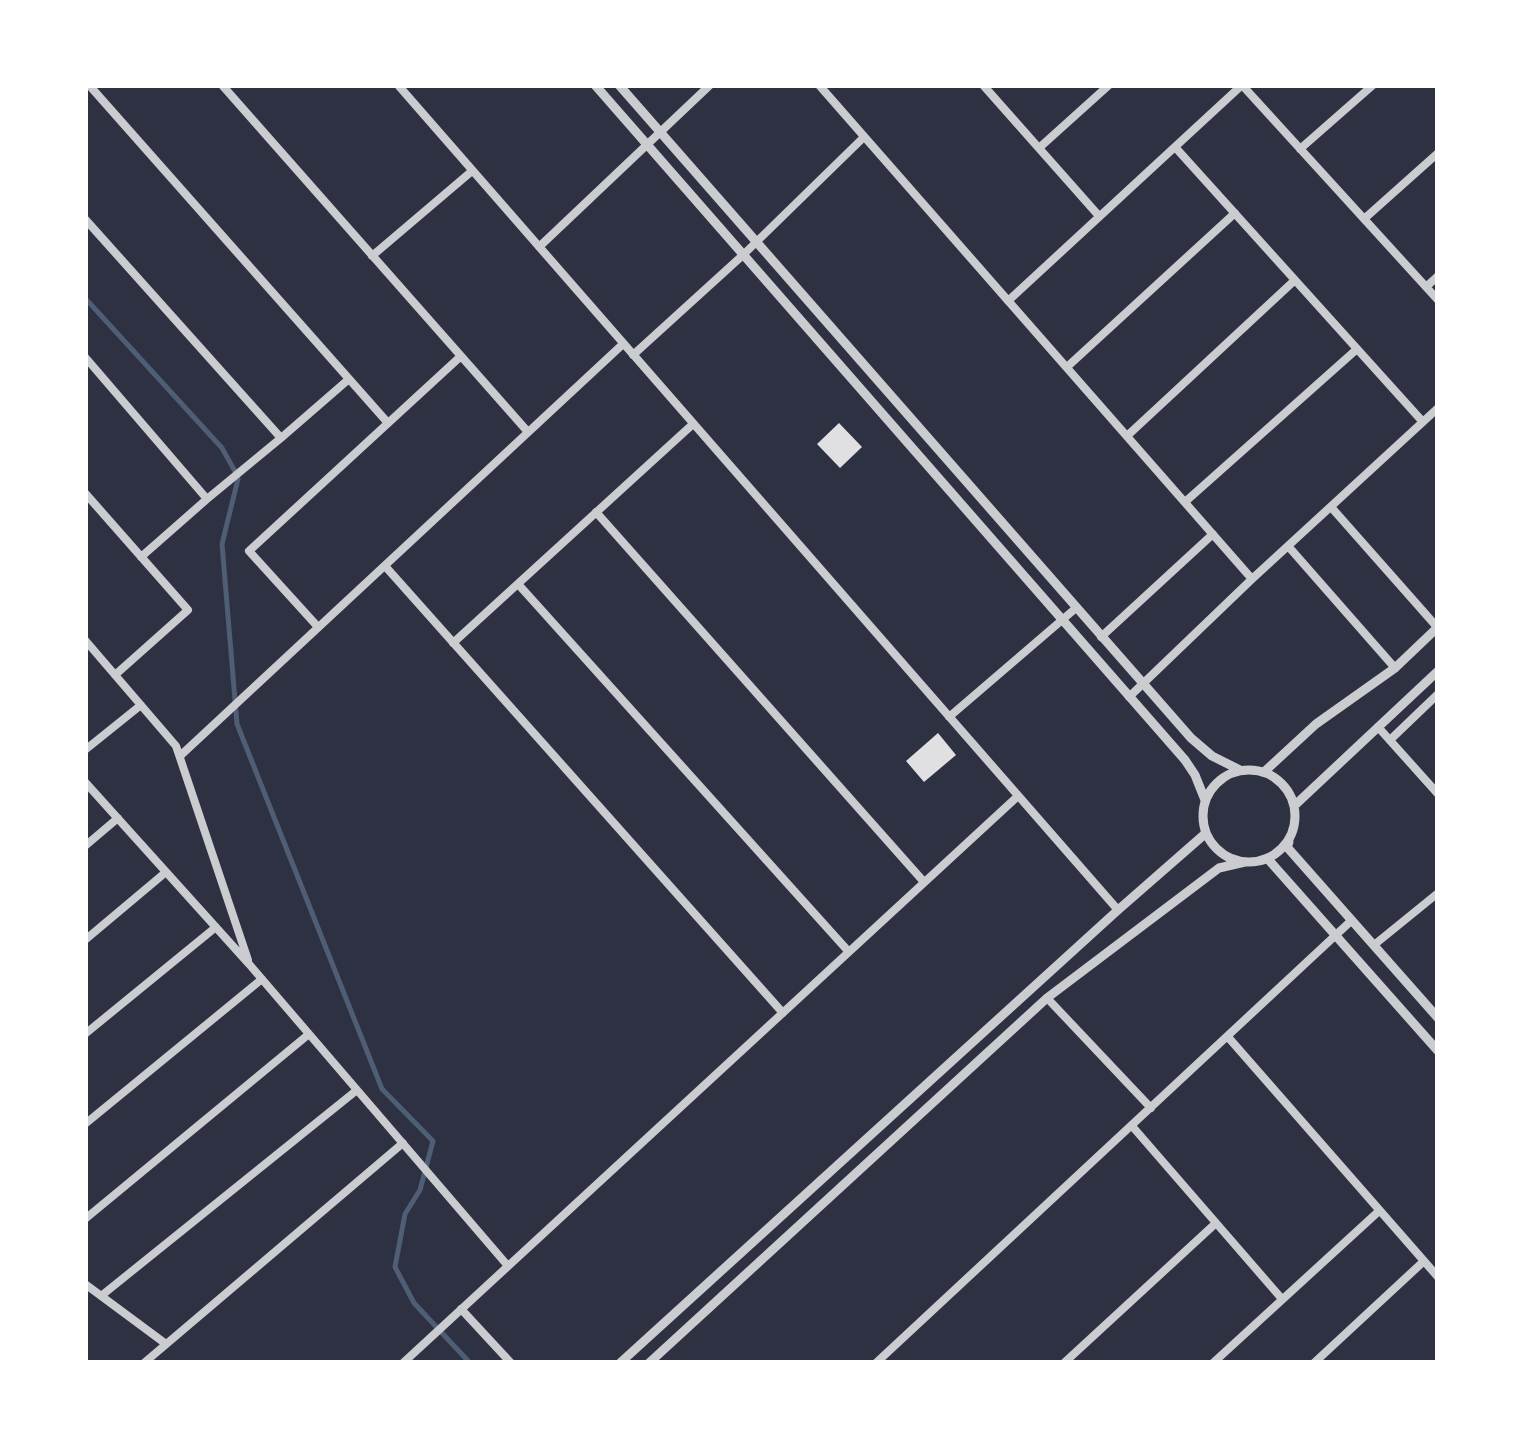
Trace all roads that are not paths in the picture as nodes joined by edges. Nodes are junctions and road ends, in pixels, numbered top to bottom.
1 (90, 85) edge
2 (222, 85) edge
3 (398, 85) edge
4 (595, 85) edge
5 (619, 85) edge
6 (710, 85) edge
7 (819, 85) edge
8 (983, 85) edge
9 (1109, 85) edge
10 (1242, 85) edge
11 (1373, 85) edge
12 (660, 132) junction
13 (864, 137) junction
14 (647, 145) junction
15 (1175, 147) junction
16 (1039, 148) junction
17 (1300, 149) junction
18 (1438, 153) edge
19 (472, 171) junction
20 (1235, 214) junction
21 (1100, 216) junction
22 (85, 219) edge
23 (1364, 219) junction
24 (756, 242) junction
25 (539, 247) junction
26 (743, 254) junction
27 (372, 256) junction
28 (1438, 276) edge
29 (1295, 280) junction
30 (1426, 287) junction
31 (1438, 300) edge
32 (1008, 301) junction
33 (624, 344) junction
34 (1357, 349) junction
35 (633, 355) junction
36 (462, 356) junction
37 (85, 357) edge
38 (1066, 367) junction
39 (349, 379) junction
40 (1438, 408) edge
41 (1423, 422) junction
42 (388, 424) junction
43 (693, 424) junction
44 (528, 432) junction
45 (1127, 436) junction
46 (281, 438) junction
47 (85, 493) edge
48 (207, 499) junction
49 (1185, 502) junction
50 (1331, 507) junction
51 (596, 512) junction
52 (1213, 534) junction
53 (1288, 546) junction
54 (141, 557) junction
55 (384, 566) junction
56 (1252, 579) junction
57 (518, 584) junction
58 (1076, 608) junction
59 (1062, 620) junction
60 (318, 627) junction
61 (1438, 627) edge
62 (1101, 637) junction
63 (85, 640) edge
64 (454, 643) junction
65 (1395, 668) junction
66 (1438, 672) edge
67 (115, 675) junction
68 (1143, 684) junction
69 (1438, 694) edge
70 (1129, 697) junction
71 (141, 705) junction
72 (949, 717) junction
73 (1378, 728) junction
74 (1390, 740) junction
75 (85, 750) edge
76 (180, 756) junction
77 (1240, 770) junction
78 (1264, 772) junction
79 (85, 782) edge
80 (1438, 794) edge
81 (1018, 796) junction
82 (1206, 800) junction
83 (1294, 806) junction
84 (118, 818) junction
85 (1206, 833) junction
86 (1289, 839) junction
87 (85, 846) edge
88 (1267, 858) junction
89 (1244, 862) junction
90 (166, 872) junction
91 (924, 882) junction
92 (1438, 893) edge
93 (1118, 910) junction
94 (1352, 920) junction
95 (216, 927) junction
96 (1336, 935) junction
97 (85, 940) edge
98 (1374, 945) junction
99 (849, 952) junction
100 (249, 964) junction
101 (262, 980) junction
102 (1047, 998) junction
103 (782, 1013) junction
104 (1438, 1018) edge
105 (85, 1034) edge
106 (309, 1034) junction
107 (1228, 1037) junction
108 (1438, 1050) edge
109 (357, 1090) junction
110 (1151, 1108) junction
111 (85, 1124) edge
112 (1132, 1126) junction
113 (402, 1143) junction
114 (1380, 1211) junction
115 (85, 1219) edge
116 (1216, 1222) junction
117 (1424, 1261) junction
118 (508, 1266) junction
119 (1438, 1278) edge
120 (85, 1284) edge
121 (101, 1296) junction
122 (1282, 1300) junction
123 (461, 1310) junction
124 (166, 1344) junction
125 (144, 1363) edge
126 (403, 1363) edge
127 (511, 1363) edge
128 (620, 1363) edge
129 (649, 1363) edge
130 (876, 1363) edge
131 (1064, 1363) edge
132 (1213, 1363) edge
133 (1314, 1363) edge

1 - 39 street
2 - 27 street
3 - 19 street
4 - 14 street
5 - 12 street
6 - 12 street
7 - 13 street
8 - 16 street
9 - 16 street
10 - 15 street
10 - 17 street
11 - 17 street
12 - 14 street
12 - 24 street
13 - 24 street
13 - 32 street
14 - 25 street
14 - 26 street
15 - 20 street
15 - 21 street
16 - 21 street
17 - 23 street
18 - 23 street
19 - 25 street
19 - 27 street
20 - 29 street
20 - 38 street
21 - 32 street
22 - 46 street
23 - 30 street
24 - 26 street
24 - 58 street
25 - 33 street
26 - 35 street
26 - 59 street
27 - 36 street
28 - 30 street
29 - 34 street
29 - 45 street
30 - 31 street
32 - 38 street
33 - 35 street
33 - 44 street
34 - 41 street
34 - 49 street
35 - 43 street
36 - 42 street
36 - 44 street
37 - 48 street
38 - 45 street
39 - 42 street
39 - 46 street
40 - 41 street
41 - 50 street
42 - 60 street
43 - 51 street
43 - 72 street
44 - 55 street
45 - 49 street
46 - 48 street
47 - 54 street
48 - 54 street
49 - 52 street
50 - 53 street
50 - 61 street
51 - 57 street
51 - 91 street
52 - 56 street
52 - 62 street
53 - 56 street
53 - 65 street
54 - 67 street
55 - 60 street
55 - 64 street
56 - 68 street
57 - 64 street
57 - 99 street
58 - 59 street
58 - 62 street
59 - 70 street
59 - 72 street
60 - 76 street
61 - 65 street
62 - 68 street
63 - 67 street
64 - 103 street
65 - 78 street
66 - 73 street
67 - 71 street
68 - 70 street
68 - 77 street
69 - 74 street
70 - 82 street
71 - 75 street
71 - 76 street
72 - 81 street
73 - 74 street
73 - 83 street
74 - 80 street
76 - 100 street
77 - 78 street
77 - 82 street
78 - 83 street
79 - 84 street
81 - 91 street
81 - 93 street
82 - 85 street
83 - 86 street
84 - 87 street
84 - 90 street
85 - 89 street
85 - 93 street
86 - 88 street
86 - 94 street
88 - 89 street
88 - 96 street
89 - 102 street
90 - 95 street
90 - 97 street
91 - 99 street
92 - 98 street
93 - 128 street
94 - 96 street
94 - 98 street
95 - 100 street
95 - 105 street
96 - 107 street
96 - 108 street
98 - 104 street
99 - 103 street
100 - 101 street
101 - 106 street
101 - 111 street
102 - 110 street
102 - 129 street
103 - 118 street
106 - 109 street
106 - 115 street
107 - 110 street
107 - 114 street
109 - 113 street
109 - 121 street
110 - 112 street
112 - 116 street
112 - 130 street
113 - 118 street
113 - 124 street
114 - 117 street
114 - 122 street
116 - 122 street
116 - 131 street
117 - 119 street
117 - 133 street
118 - 123 street
120 - 121 street
121 - 124 street
122 - 132 street
123 - 126 street
123 - 127 street
124 - 125 street

